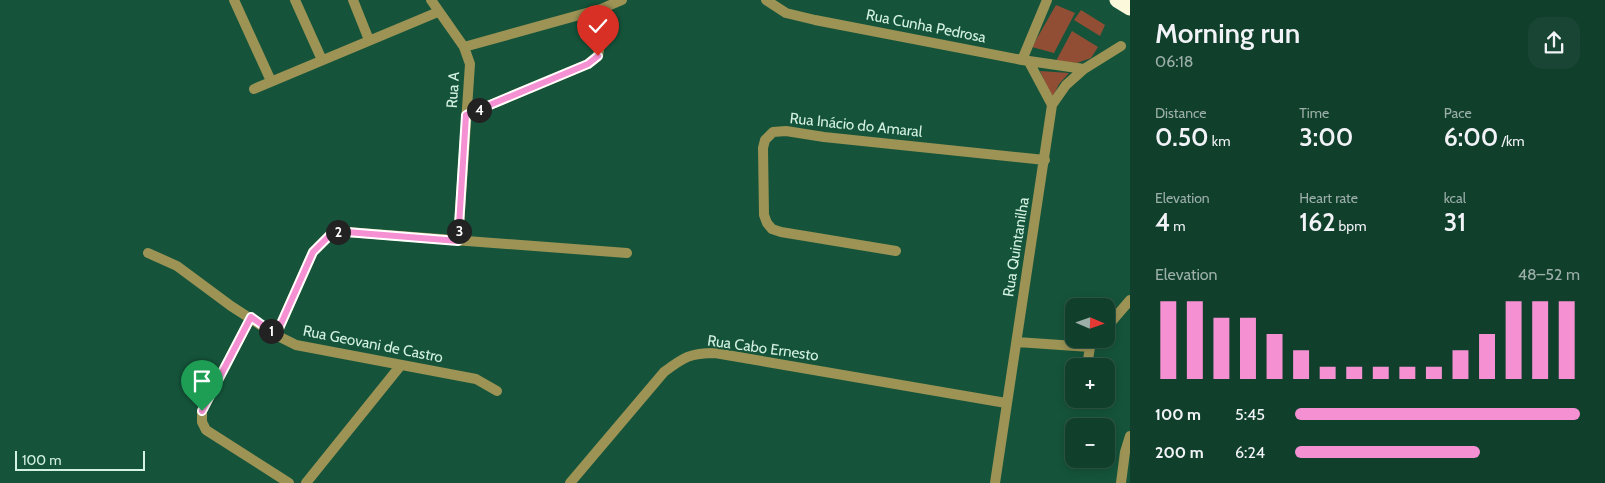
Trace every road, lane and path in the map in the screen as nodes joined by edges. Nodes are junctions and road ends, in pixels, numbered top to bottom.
1 (234, 0) edge
2 (295, 0) edge
3 (353, 0) edge
4 (431, 0) edge
5 (622, 0) edge
6 (766, 0) edge
7 (1117, 0) edge
8 (1046, 1) edge
9 (601, 8) junction
10 (1130, 8) edge
11 (438, 12) junction
12 (370, 40) junction
13 (1121, 46) dead end
14 (464, 47) junction
15 (322, 60) junction
16 (1025, 61) junction
17 (1084, 69) junction
18 (271, 81) junction
19 (254, 89) dead end
20 (1052, 105) junction
21 (466, 115) junction
22 (1045, 160) junction
23 (458, 241) junction
24 (896, 251) dead end
25 (148, 253) dead end
26 (627, 253) dead end
27 (1130, 300) edge
28 (251, 317) junction
29 (1115, 318) edge
30 (276, 335) junction
31 (1017, 342) junction
32 (1065, 343) edge
33 (401, 365) junction
34 (497, 391) dead end
35 (1006, 403) junction
36 (1130, 436) edge
37 (288, 483) edge
38 (305, 483) edge
39 (570, 483) edge
40 (995, 483) edge
41 (1121, 483) edge

1 - 18 street
2 - 15 street
3 - 12 street
4 - 11 street
5 - 9 street
6 - 16 street, Rua Cunha Pedrosa
7 - 10 highway
8 - 16 street
9 - 14 street
9 - 21 street
11 - 12 street
11 - 14 street
12 - 15 street
13 - 17 street, Rua Quintanilha
14 - 21 street, Rua A
15 - 18 street
16 - 17 street, Rua Cunha Pedrosa
16 - 20 street
17 - 20 street, Rua Quintanilha
18 - 19 street
20 - 22 street, Rua Quintanilha
21 - 23 street, Rua A
22 - 24 street, Rua Inácio do Amaral
22 - 31 street, Rua Quintanilha
23 - 26 street
23 - 30 street
25 - 28 street, Rua Geovani de Castro
27 - 29 street
28 - 30 street, Rua Geovani de Castro
28 - 37 street
30 - 33 street, Rua Geovani de Castro
31 - 32 street
31 - 35 street, Rua Quintanilha
33 - 34 street, Rua Geovani de Castro
33 - 38 street
35 - 39 street, Rua Cabo Ernesto
35 - 40 street, Rua Quintanilha
36 - 41 street

